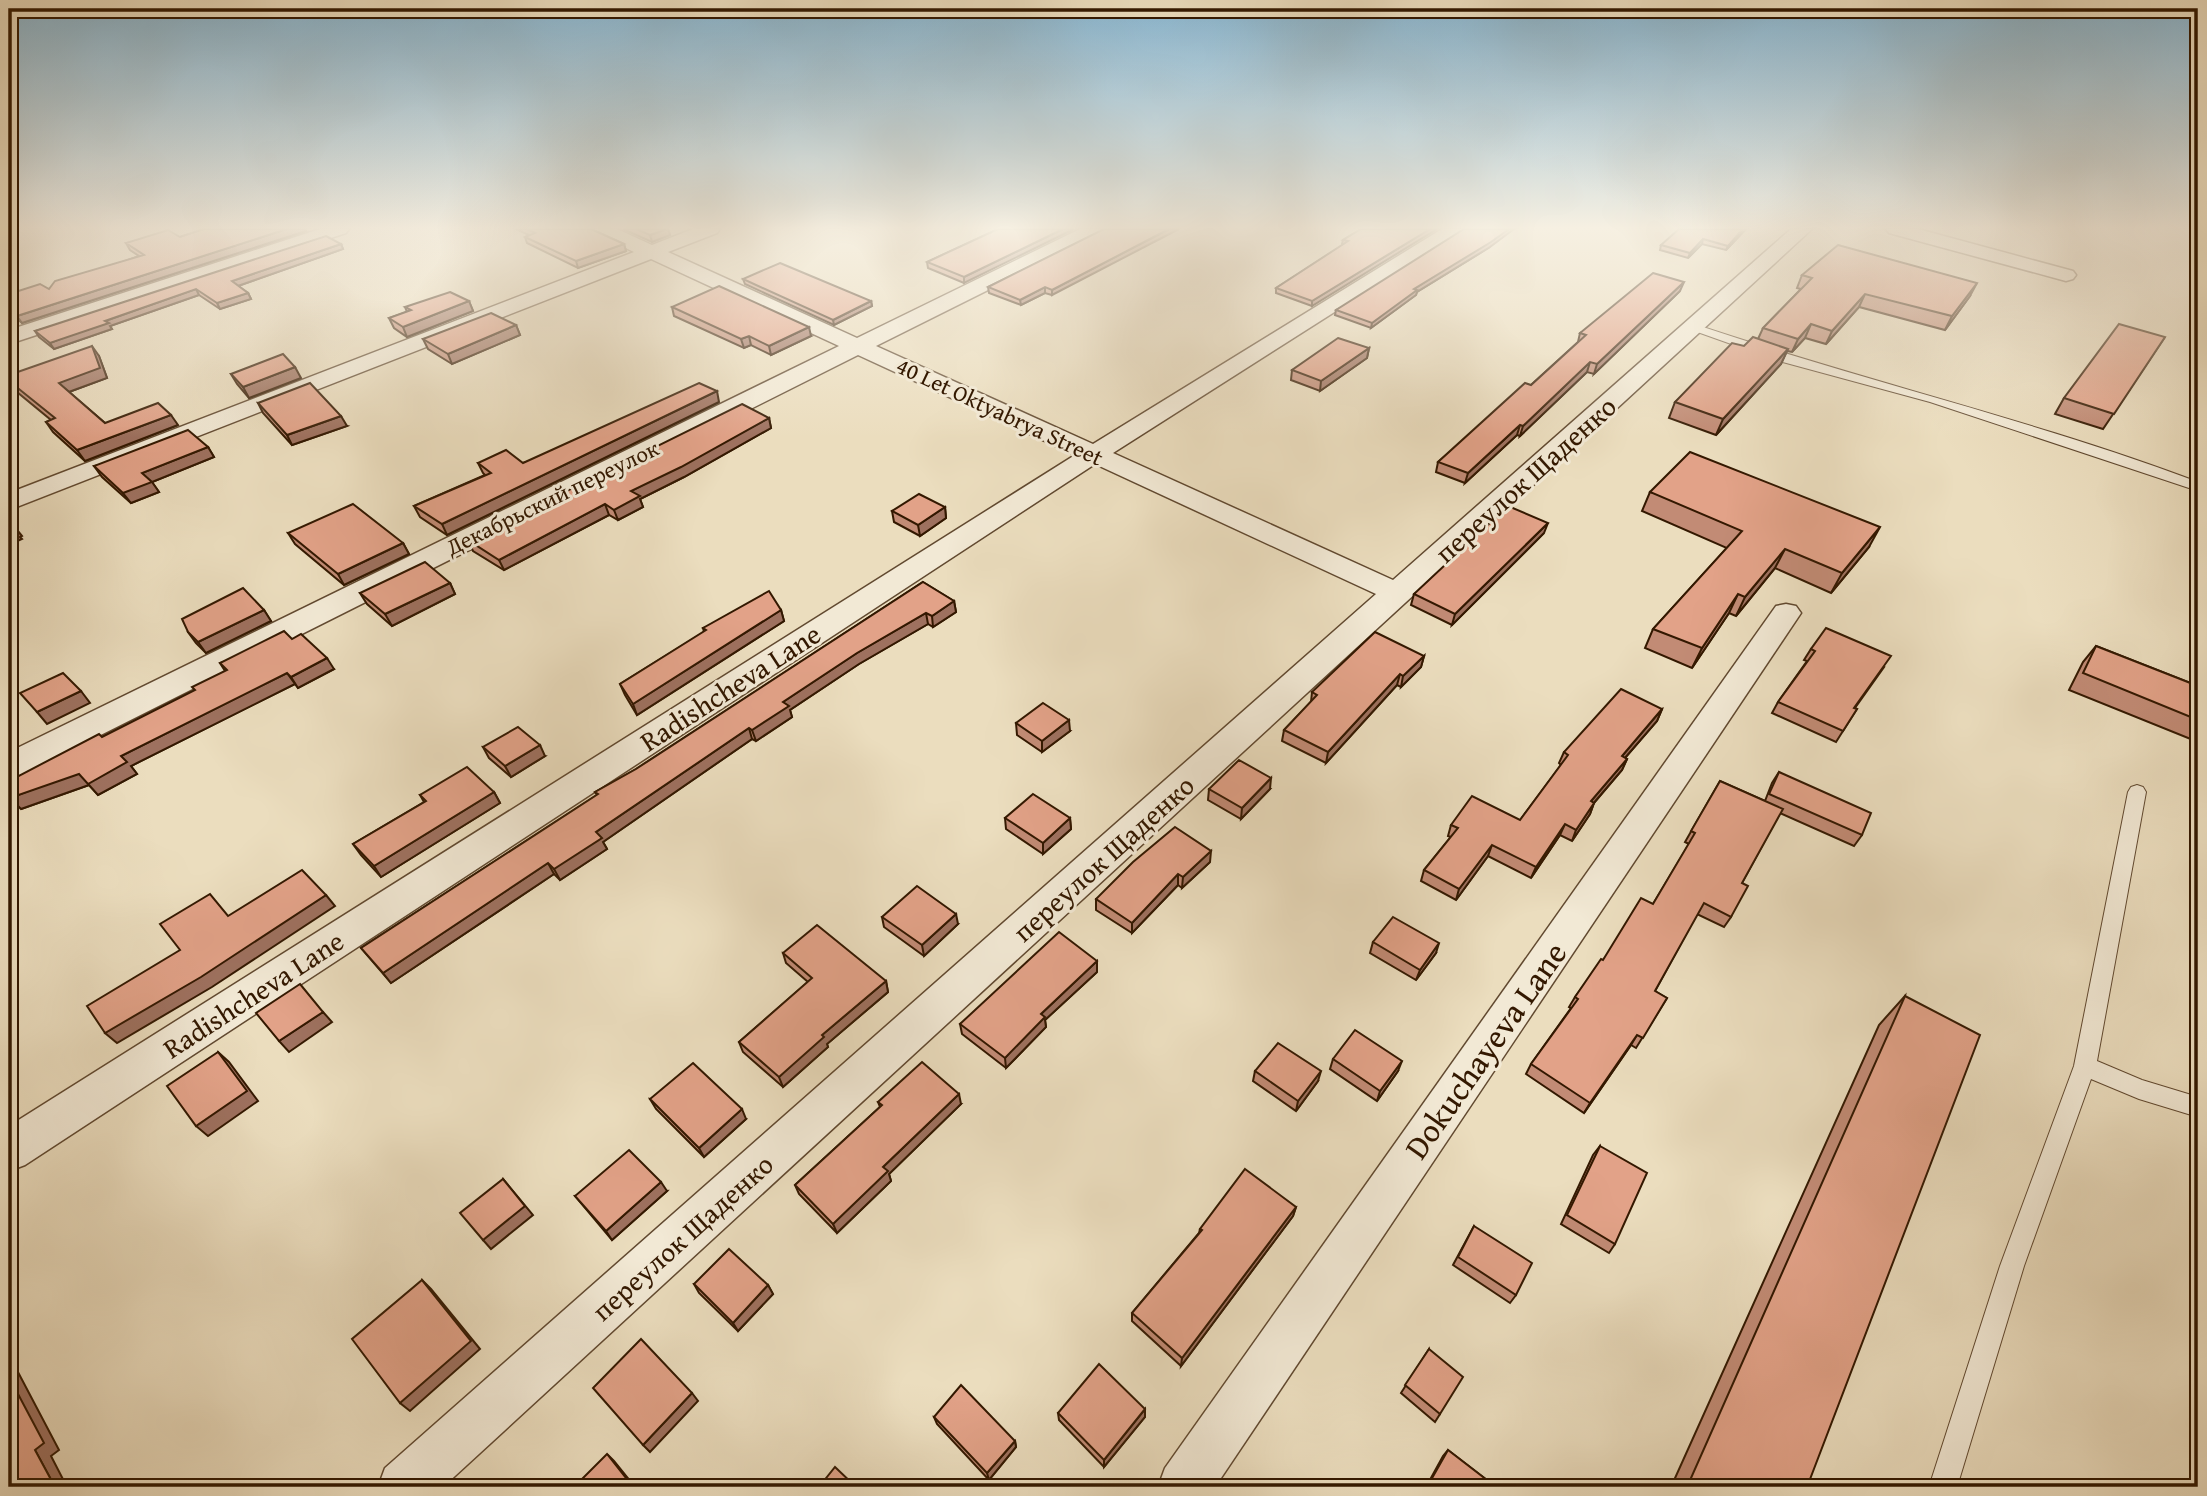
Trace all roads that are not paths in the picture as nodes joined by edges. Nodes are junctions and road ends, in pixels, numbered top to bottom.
1 (126, 299) edge
2 (531, 299) edge
3 (754, 299) edge
4 (953, 299) edge
5 (1343, 299) edge
6 (1724, 299) edge
7 (1693, 327) junction
8 (9, 337) edge
9 (857, 346) junction
10 (1094, 454) junction
11 (2198, 487) edge
12 (9, 502) edge
13 (1398, 593) junction
14 (1786, 613) dead end
15 (9, 766) edge
16 (2137, 792) dead end
17 (2085, 1066) junction
18 (2198, 1107) edge
19 (9, 1150) edge
20 (404, 1487) edge
21 (1184, 1487) edge
22 (1943, 1487) edge

1 - 8 street
2 - 12 street
3 - 9 street, 40 Let Oktyabrya Street
4 - 9 street, Декабрьский переулок
5 - 10 street, Radishcheva Lane
6 - 7 street, переулок Щаденко
7 - 11 lane
7 - 13 street, переулок Щаденко
9 - 10 street, 40 Let Oktyabrya Street
9 - 15 street, Декабрьский переулок
10 - 13 street, 40 Let Oktyabrya Street
10 - 19 street, Radishcheva Lane
13 - 20 street, переулок Щаденко
14 - 21 street, Dokuchayeva Lane
16 - 17 lane
17 - 18 lane
17 - 22 lane

